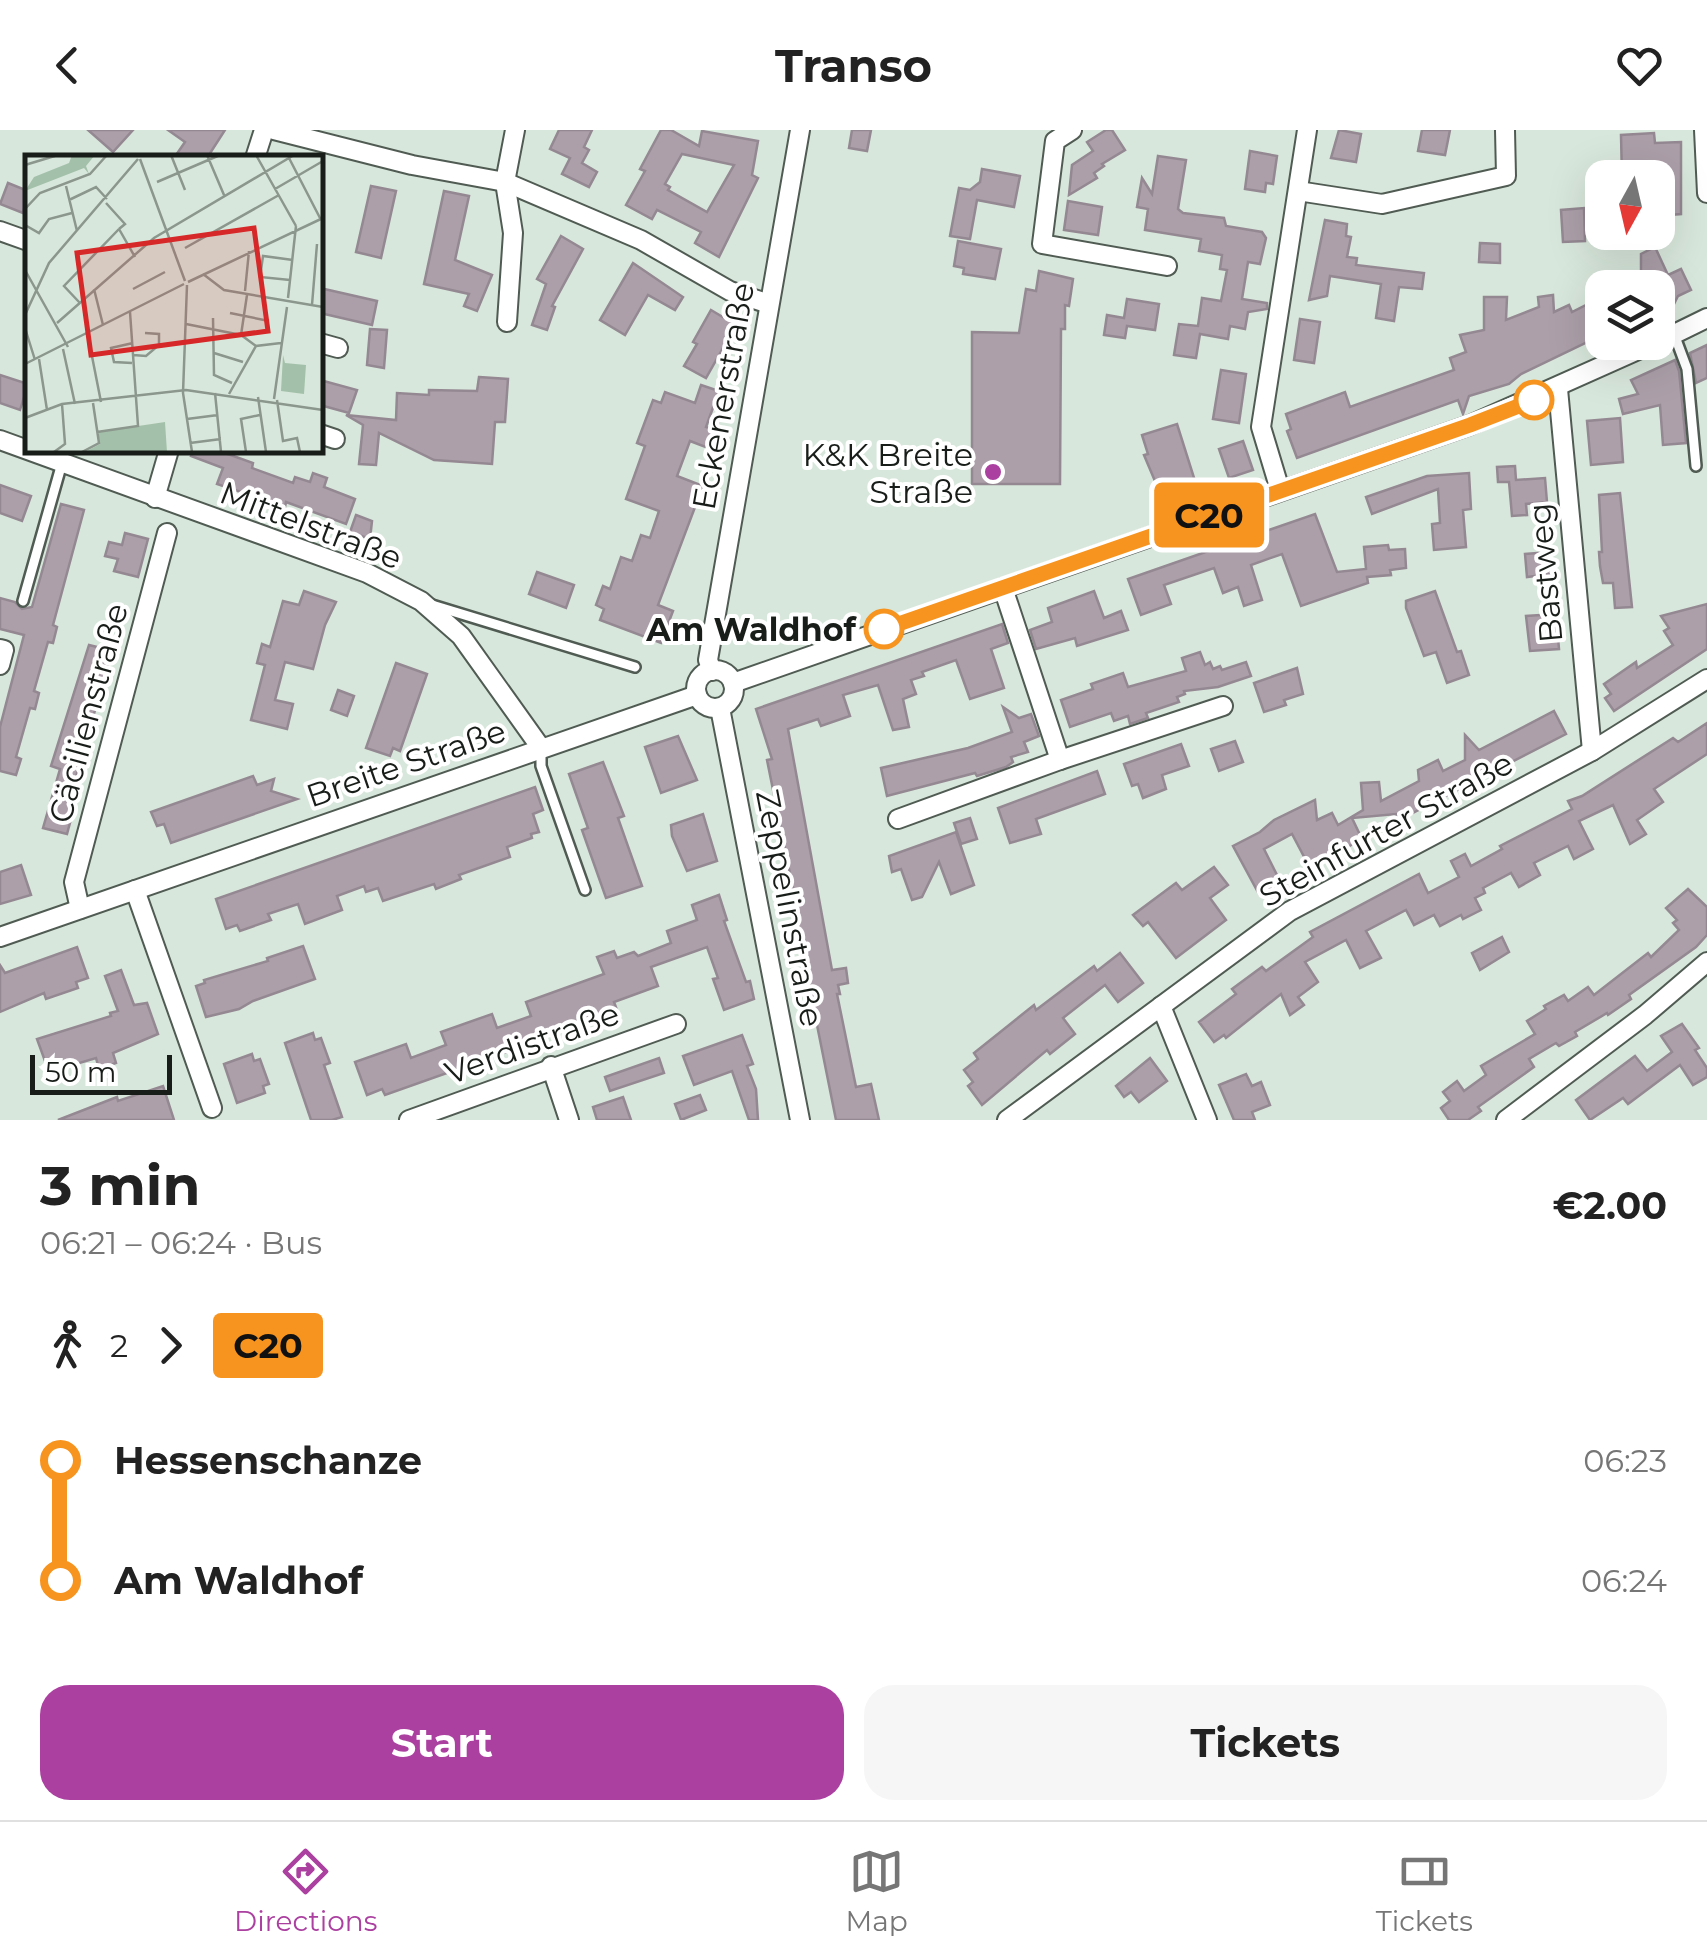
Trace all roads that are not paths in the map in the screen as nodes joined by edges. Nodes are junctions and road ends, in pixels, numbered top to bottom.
1 (264, 130) edge
2 (276, 130) edge
3 (515, 130) edge
4 (800, 130) edge
5 (1072, 130) edge
6 (1307, 130) edge
7 (1505, 130) edge
8 (1704, 130) edge
9 (257, 155) edge
10 (505, 182) junction
11 (1298, 191) junction
12 (1707, 193) edge
13 (0, 231) edge
14 (25, 240) edge
15 (1167, 266) dead end
16 (769, 304) junction
17 (1707, 318) edge
18 (507, 322) dead end
19 (1675, 333) edge
20 (1675, 354) edge
21 (1619, 360) edge
22 (1558, 389) junction
23 (0, 440) edge
24 (25, 449) edge
25 (32, 452) edge
26 (169, 452) edge
27 (62, 463) junction
28 (1696, 466) dead end
29 (1280, 490) junction
30 (156, 498) junction
31 (168, 534) dead end
32 (1003, 588) junction
33 (23, 601) dead end
34 (421, 601) junction
35 (0, 649) edge
36 (0, 665) edge
37 (634, 668) dead end
38 (712, 671) junction
39 (1707, 679) edge
40 (733, 683) junction
41 (697, 695) junction
42 (1222, 706) dead end
43 (720, 708) junction
44 (540, 748) junction
45 (1592, 751) junction
46 (1060, 760) junction
47 (898, 820) dead end
48 (135, 890) junction
49 (585, 890) dead end
50 (80, 909) junction
51 (0, 937) edge
52 (1707, 962) edge
53 (1162, 1006) junction
54 (676, 1024) dead end
55 (552, 1066) junction
56 (212, 1108) dead end
57 (409, 1120) edge
58 (568, 1120) edge
59 (800, 1120) edge
60 (1007, 1120) edge
61 (1207, 1120) edge
62 (1506, 1120) edge

1 - 9 street
2 - 10 street
3 - 10 street
4 - 16 street, Eckenerstraße
5 - 15 street
6 - 11 street
7 - 11 street
8 - 12 street
10 - 16 street
10 - 18 street
11 - 29 street
13 - 14 street
16 - 38 street, Eckenerstraße
17 - 19 street
20 - 28 lane
21 - 22 street
22 - 29 street
22 - 45 street, Bastweg
23 - 24 street, Mittelstraße
25 - 27 street, Mittelstraße
26 - 30 street
27 - 30 street, Mittelstraße
27 - 33 lane
29 - 32 street
30 - 34 street, Mittelstraße
31 - 50 street, Cäcilienstraße
32 - 40 street
32 - 46 street
34 - 37 lane
34 - 44 street, Mittelstraße
35 - 36 street
38 - 40 street
38 - 41 street
39 - 45 street, Steinfurter Straße
40 - 43 street
41 - 43 street
41 - 44 street, Breite Straße
42 - 46 street
43 - 59 street, Zeppelinstraße
44 - 48 street, Breite Straße
44 - 49 lane
45 - 53 street, Steinfurter Straße
46 - 47 street
48 - 50 street, Breite Straße
48 - 56 street
50 - 51 street, Breite Straße
52 - 62 street
53 - 60 street, Steinfurter Straße
53 - 61 street
54 - 55 street, Verdistraße
55 - 57 street, Verdistraße
55 - 58 street

